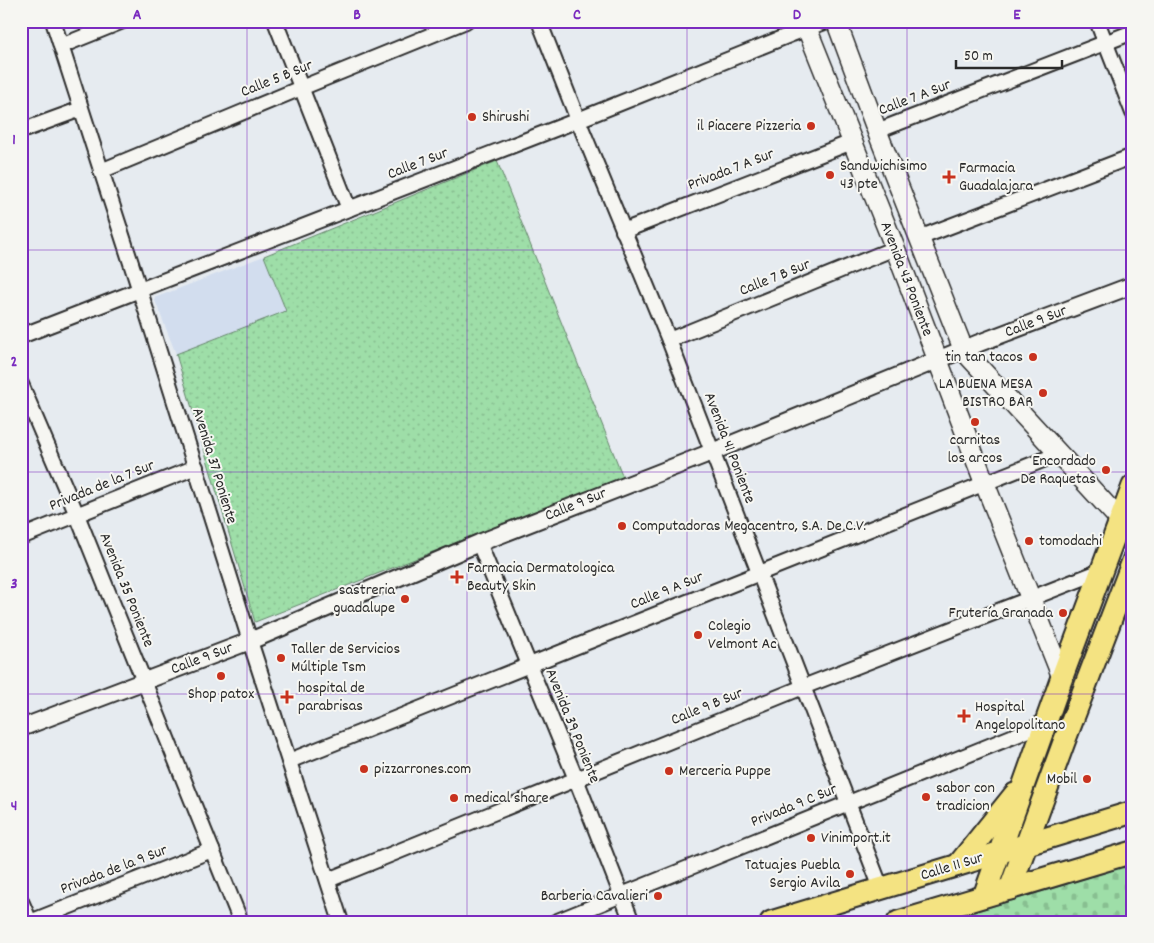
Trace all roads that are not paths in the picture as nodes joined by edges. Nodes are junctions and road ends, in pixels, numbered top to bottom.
1 (53, 21) edge
2 (123, 21) edge
3 (275, 21) edge
4 (466, 21) edge
5 (539, 21) edge
6 (827, 21) edge
7 (836, 21) edge
8 (1096, 21) edge
9 (805, 25) edge
10 (1133, 32) edge
11 (1106, 43) junction
12 (61, 46) junction
13 (300, 88) junction
14 (81, 109) junction
15 (1133, 113) edge
16 (578, 120) junction
17 (21, 131) edge
18 (877, 131) junction
19 (852, 142) junction
20 (1133, 156) edge
21 (101, 171) junction
22 (349, 209) junction
23 (623, 231) junction
24 (919, 238) junction
25 (895, 248) junction
26 (1133, 285) edge
27 (140, 291) junction
28 (21, 336) edge
29 (669, 340) junction
30 (964, 351) junction
31 (938, 361) junction
32 (21, 384) edge
33 (712, 452) junction
34 (1058, 454) junction
35 (196, 467) junction
36 (985, 484) junction
37 (1133, 486) edge
38 (77, 515) junction
39 (1120, 520) junction
40 (21, 537) edge
41 (479, 543) junction
42 (1133, 561) edge
43 (1101, 571) junction
44 (759, 574) junction
45 (1030, 599) junction
46 (250, 641) junction
47 (529, 665) junction
48 (1062, 677) junction
49 (144, 681) junction
50 (803, 687) junction
51 (1046, 723) junction
52 (21, 728) edge
53 (289, 761) junction
54 (576, 779) junction
55 (1026, 780) junction
56 (848, 803) junction
57 (1133, 812) edge
58 (1026, 844) junction
59 (212, 850) junction
60 (1000, 852) junction
61 (1133, 852) edge
62 (958, 865) junction
63 (328, 880) junction
64 (881, 888) junction
65 (1010, 889) junction
66 (621, 895) junction
67 (984, 896) junction
68 (21, 901) edge
69 (30, 922) edge
70 (242, 922) edge
71 (341, 922) edge
72 (556, 922) edge
73 (632, 922) edge
74 (771, 922) edge
75 (898, 922) edge

1 - 12 street, Avenida 37 Poniente
2 - 12 street
3 - 13 street
4 - 13 street, Calle 5 B Sur
5 - 16 street, Avenida 41 Poniente
6 - 9 street, Calle 7 Sur
7 - 18 main road, Avenida 43 Poniente
8 - 11 street
9 - 16 street, Calle 7 Sur
9 - 19 main road, Avenida 43 Poniente
10 - 11 street, Calle 7 A Sur
11 - 15 street
11 - 18 street, Calle 7 A Sur
12 - 14 street, Avenida 37 Poniente
13 - 21 street, Calle 5 B Sur
13 - 22 street
14 - 17 street
14 - 21 street, Avenida 37 Poniente
16 - 22 street, Calle 7 Sur
16 - 23 street, Avenida 41 Poniente
18 - 24 main road, Avenida 43 Poniente
19 - 23 street, Privada 7 A Sur
19 - 25 main road, Avenida 43 Poniente
20 - 24 street
21 - 27 street, Avenida 37 Poniente
22 - 27 street, Calle 7 Sur
23 - 29 street, Avenida 41 Poniente
24 - 30 main road, Avenida 43 Poniente
25 - 29 street, Calle 7 B Sur
25 - 31 main road, Avenida 43 Poniente
26 - 30 street, Calle 9 Sur
27 - 28 street, Calle 7 Sur
27 - 35 street, Avenida 37 Poniente
29 - 33 street, Avenida 41 Poniente
30 - 31 street, Calle 9 Sur
30 - 34 main road, Avenida 43 Poniente
31 - 33 street, Calle 9 Sur
31 - 36 main road, Avenida 43 Poniente
32 - 38 street, Avenida 35 Poniente
33 - 41 street, Calle 9 Sur
33 - 44 street, Avenida 41 Poniente
34 - 36 street, Calle 9 A Sur
34 - 39 main road, Avenida 43 Poniente
35 - 38 street, Privada de la 7 Sur
35 - 46 street, Avenida 37 Poniente
36 - 44 street, Calle 9 A Sur
36 - 45 main road, Avenida 43 Poniente
37 - 39 main road
38 - 40 street, Privada de la 7 Sur
38 - 49 street, Avenida 35 Poniente
39 - 43 main road
41 - 46 street, Calle 9 Sur
41 - 47 street, Avenida 39 Poniente
42 - 58 main road
43 - 45 street, Calle 9 B Sur
43 - 48 main road
44 - 47 street, Calle 9 A Sur
44 - 50 street, Avenida 41 Poniente
45 - 48 main road, Avenida 43 Poniente
45 - 50 street, Calle 9 B Sur
46 - 49 street, Calle 9 Sur
46 - 53 street, Avenida 37 Poniente
47 - 53 street, Calle 9 A Sur
47 - 54 street, Avenida 39 Poniente
48 - 51 main road
49 - 52 street, Calle 9 Sur
49 - 59 street, Avenida 35 Poniente
50 - 54 street, Calle 9 B Sur
50 - 56 street, Avenida 41 Poniente
51 - 55 main road
51 - 56 street, Privada 9 C Sur
53 - 63 street, Avenida 37 Poniente
54 - 63 street, Calle 9 B Sur
54 - 66 street, Avenida 39 Poniente
55 - 60 main road
55 - 62 main road
56 - 64 street, Avenida 41 Poniente
56 - 66 street, Privada 9 C Sur
57 - 58 main road, Calle 11 Sur
58 - 60 main road, Calle 11 Sur
58 - 65 main road
59 - 69 street, Privada de la 9 Sur
59 - 70 street, Avenida 35 Poniente
60 - 62 main road, Calle 11 Sur
60 - 67 main road
61 - 65 main road
62 - 64 main road, Calle 11 Sur
63 - 71 street, Avenida 37 Poniente
64 - 74 main road, Calle 11 Sur
65 - 67 main road
66 - 72 street, Privada 9 C Sur
66 - 73 street, Avenida 39 Poniente
67 - 75 main road
68 - 69 street

